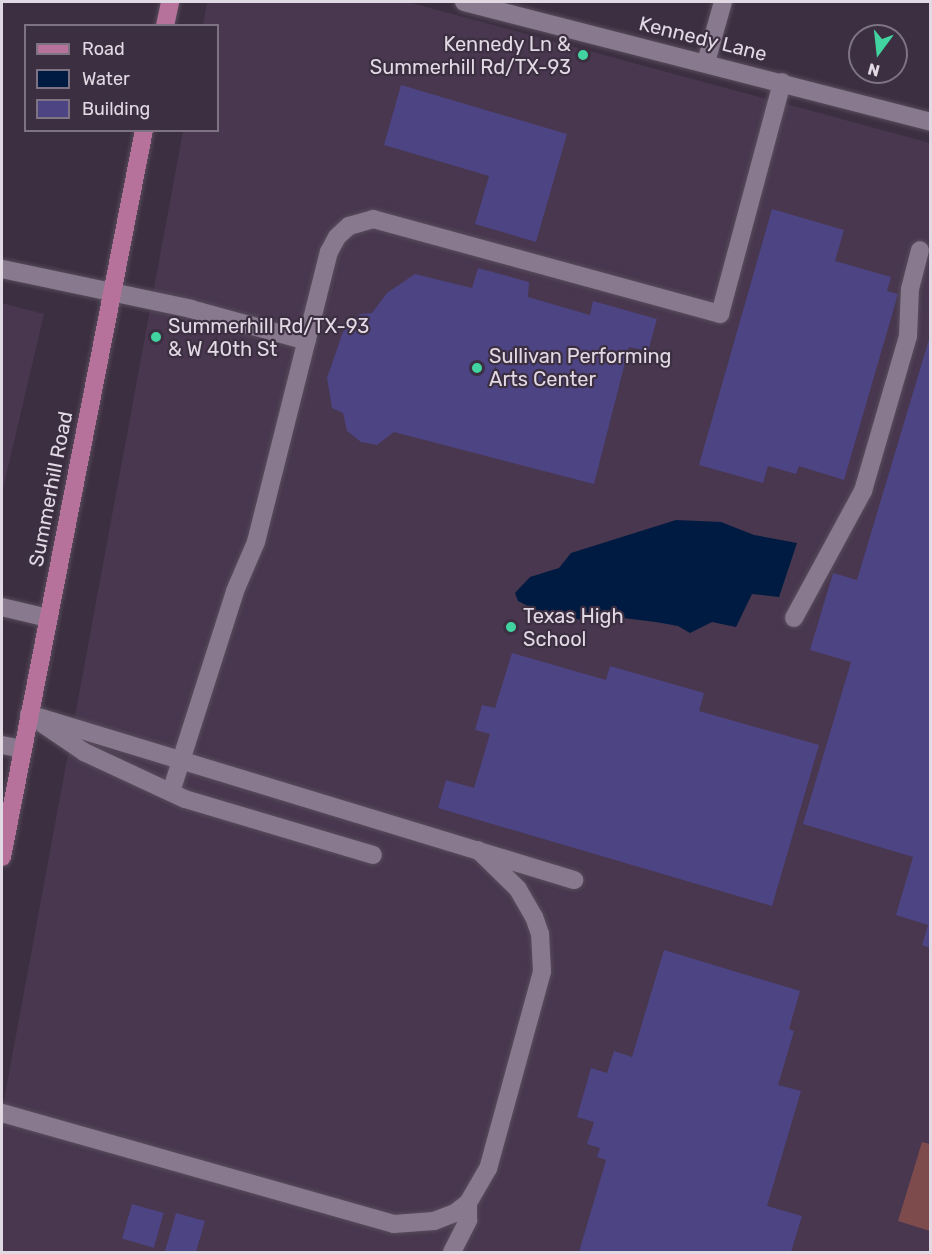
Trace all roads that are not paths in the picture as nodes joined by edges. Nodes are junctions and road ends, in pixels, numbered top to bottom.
1 (170, 2) edge
2 (464, 2) edge
3 (723, 2) edge
4 (499, 6) edge
5 (165, 24) edge
6 (706, 62) junction
7 (782, 82) junction
8 (930, 122) edge
9 (144, 132) edge
10 (920, 250) dead end
11 (2, 269) edge
12 (112, 295) junction
13 (307, 341) junction
14 (2, 607) edge
15 (48, 618) junction
16 (794, 618) dead end
17 (29, 714) junction
18 (2, 745) edge
19 (23, 749) junction
20 (180, 760) junction
21 (171, 792) junction
22 (478, 850) junction
23 (373, 855) dead end
24 (2, 857) edge
25 (574, 880) dead end
26 (2, 1113) edge
27 (468, 1203) junction
28 (452, 1252) edge

1 - 5 main road
2 - 4 street, Kennedy Lane
3 - 6 street
4 - 6 street, Kennedy Lane
6 - 7 street, Kennedy Lane
7 - 8 street, Kennedy Lane
7 - 13 street
9 - 12 main road, Summerhill Road
10 - 16 street
11 - 12 street
12 - 13 street
12 - 15 main road, Summerhill Road
13 - 20 street
14 - 15 street
15 - 17 main road, Summerhill Road
17 - 19 main road, Summerhill Road
17 - 20 street
17 - 21 street
18 - 19 street
19 - 24 main road, Summerhill Road
20 - 21 street
20 - 22 street
21 - 23 street
22 - 25 street
22 - 27 street
26 - 27 street
27 - 28 street

